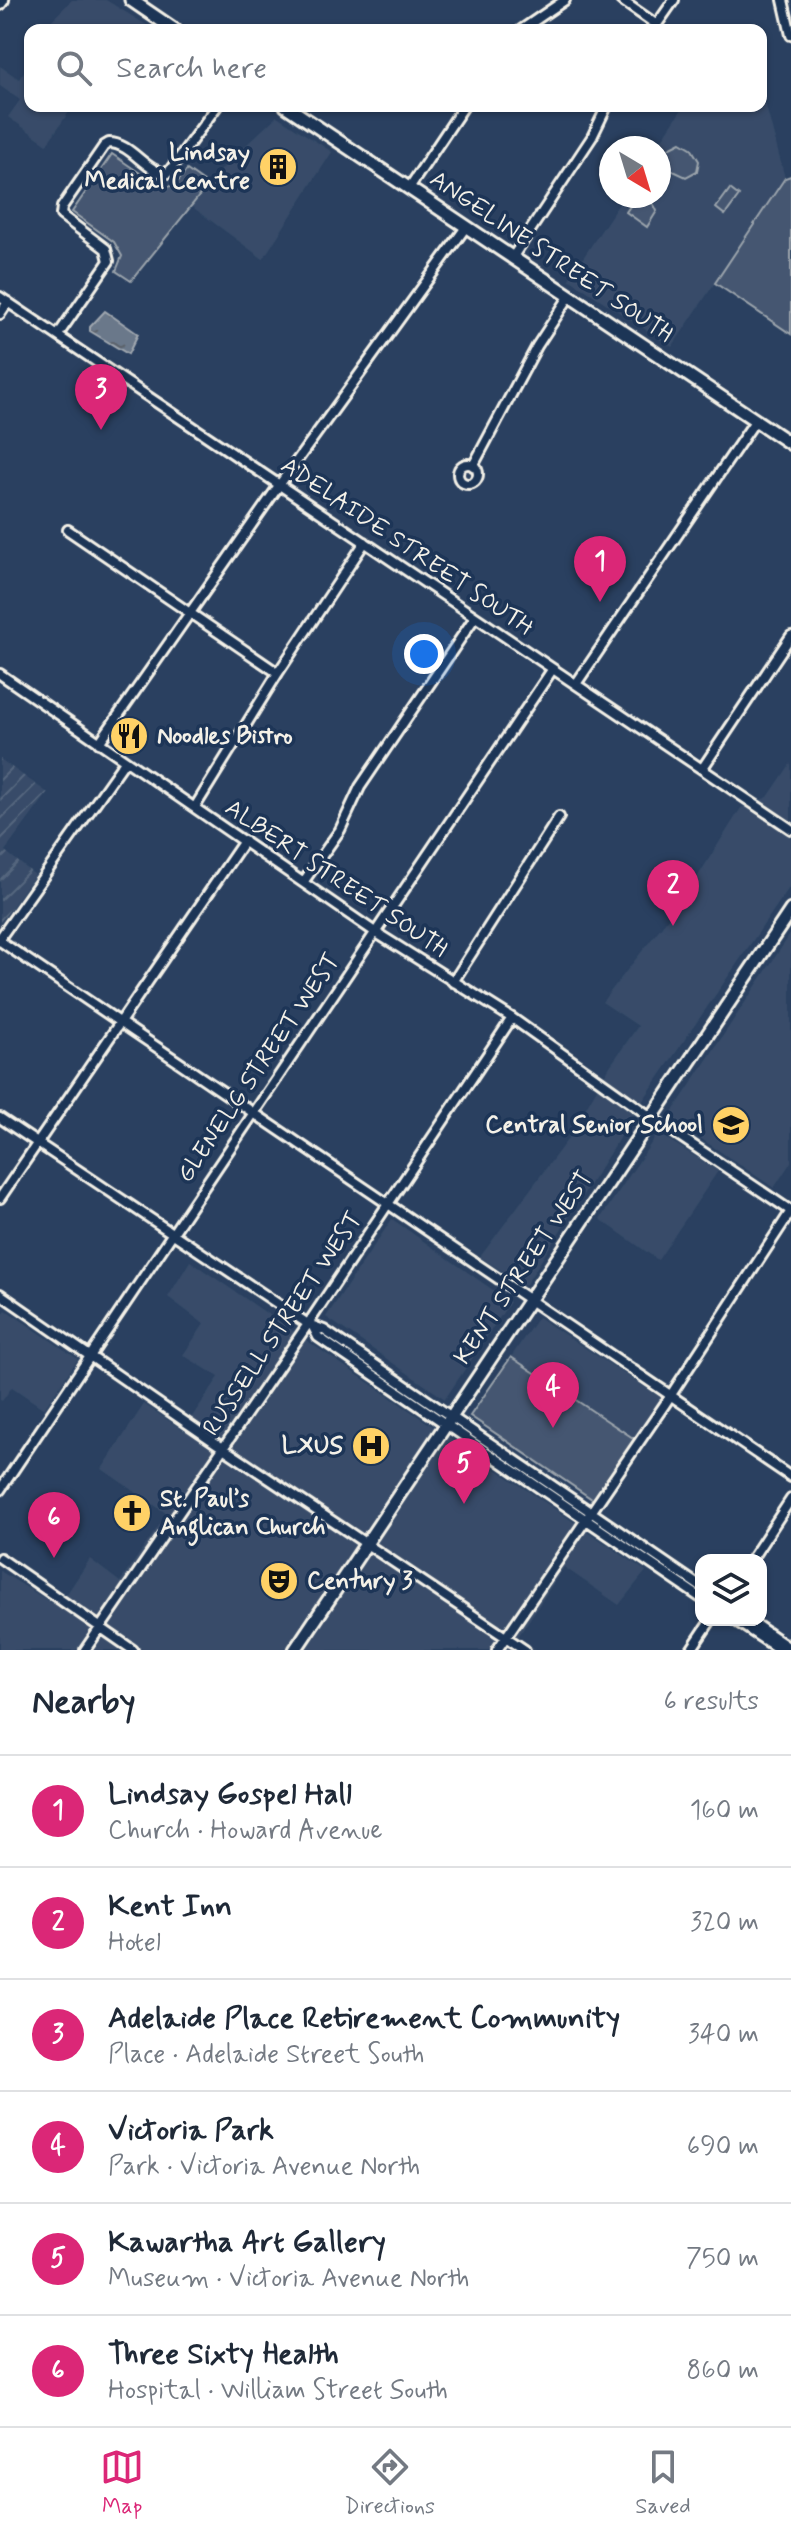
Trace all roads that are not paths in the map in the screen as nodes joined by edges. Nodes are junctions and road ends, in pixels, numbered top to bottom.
1 (131, 0) edge
2 (565, 0) edge
3 (621, 0) edge
4 (674, 0) edge
5 (783, 0) edge
6 (166, 24) edge
7 (530, 24) edge
8 (651, 24) edge
9 (657, 24) edge
10 (791, 35) edge
11 (213, 112) edge
12 (295, 112) edge
13 (460, 112) edge
14 (604, 112) edge
15 (409, 188) junction
16 (466, 227) junction
17 (512, 258) junction
18 (0, 297) edge
19 (569, 297) junction
20 (8, 302) junction
21 (0, 314) edge
22 (58, 335) junction
23 (755, 421) junction
24 (791, 444) edge
25 (473, 466) dead end
26 (280, 484) junction
27 (68, 530) dead end
28 (365, 542) junction
29 (189, 613) junction
30 (475, 617) junction
31 (791, 636) edge
32 (552, 670) junction
33 (278, 673) junction
34 (0, 674) edge
35 (576, 684) junction
36 (99, 743) junction
37 (125, 761) junction
38 (702, 769) junction
39 (195, 807) junction
40 (559, 817) dead end
41 (791, 829) edge
42 (244, 841) junction
43 (304, 881) junction
44 (791, 910) edge
45 (375, 932) junction
46 (0, 940) edge
47 (453, 982) junction
48 (512, 1018) junction
49 (121, 1024) junction
50 (254, 1113) junction
51 (651, 1117) junction
52 (0, 1118) edge
53 (36, 1142) junction
54 (0, 1198) edge
55 (387, 1204) junction
56 (791, 1211) edge
57 (172, 1234) junction
58 (0, 1294) edge
59 (529, 1301) junction
60 (310, 1326) junction
61 (89, 1355) junction
62 (671, 1396) junction
63 (449, 1419) junction
64 (223, 1448) junction
65 (791, 1477) edge
66 (0, 1490) edge
67 (791, 1499) edge
68 (588, 1515) junction
69 (367, 1543) junction
70 (755, 1554) edge
71 (647, 1555) junction
72 (0, 1558) edge
73 (695, 1583) edge
74 (695, 1593) edge
75 (707, 1626) edge
76 (745, 1626) edge
77 (756, 1626) edge
78 (100, 1628) junction
79 (506, 1637) junction
80 (784, 1648) edge
81 (85, 1650) edge
82 (133, 1650) edge
83 (295, 1650) edge
84 (497, 1650) edge
85 (525, 1650) edge
86 (691, 1650) edge

1 - 6 main road
2 - 7 street
3 - 8 street
4 - 9 street
5 - 10 street
11 - 22 street
12 - 15 main road, ANGELINE STREET SOUTH
13 - 15 street
14 - 17 street
15 - 16 main road, ANGELINE STREET SOUTH
16 - 17 main road, ANGELINE STREET SOUTH
16 - 26 street
17 - 19 main road, ANGELINE STREET SOUTH
18 - 20 street, ADELAIDE STREET SOUTH
19 - 23 main road, ANGELINE STREET SOUTH
19 - 25 street
20 - 21 street
20 - 22 street, ADELAIDE STREET SOUTH
22 - 26 street, ADELAIDE STREET SOUTH
23 - 24 main road, ANGELINE STREET SOUTH
23 - 35 street
26 - 28 street, ADELAIDE STREET SOUTH
26 - 29 street
27 - 29 street
28 - 30 street, ADELAIDE STREET SOUTH
28 - 33 street
29 - 33 street
29 - 36 street
30 - 32 street, ADELAIDE STREET SOUTH
30 - 43 street
31 - 38 street
32 - 35 street, ADELAIDE STREET SOUTH
32 - 45 street, GLENELG STREET WEST
33 - 39 street
34 - 36 street, ALBERT STREET SOUTH
35 - 38 street, ADELAIDE STREET SOUTH
36 - 37 street, ALBERT STREET SOUTH
37 - 39 street, ALBERT STREET SOUTH
37 - 46 street
38 - 41 street, ADELAIDE STREET SOUTH
39 - 42 street, ALBERT STREET SOUTH
40 - 47 street
42 - 43 street, ALBERT STREET SOUTH
42 - 49 street
43 - 45 street, ALBERT STREET SOUTH
44 - 51 main road, KENT STREET WEST
45 - 47 street, ALBERT STREET SOUTH
45 - 50 street, GLENELG STREET WEST
46 - 49 street
47 - 48 street, ALBERT STREET SOUTH
48 - 51 street, ALBERT STREET SOUTH
48 - 55 street, RUSSELL STREET WEST
49 - 50 street
49 - 53 street
50 - 55 street
50 - 57 street, GLENELG STREET WEST
51 - 56 street, ALBERT STREET SOUTH
51 - 59 main road, KENT STREET WEST
52 - 53 street
53 - 54 street
53 - 57 street
55 - 59 street
55 - 60 street, RUSSELL STREET WEST
56 - 62 street
57 - 60 street
57 - 61 street, GLENELG STREET WEST
58 - 61 street
59 - 62 street
59 - 63 main road, KENT STREET WEST
60 - 63 street
60 - 64 street, RUSSELL STREET WEST
61 - 64 street
61 - 66 street, GLENELG STREET WEST
62 - 65 street
62 - 68 street
63 - 68 street
63 - 69 main road, KENT STREET WEST
64 - 69 street
64 - 78 street, RUSSELL STREET WEST
67 - 70 street
68 - 71 street
68 - 79 street
69 - 79 street
69 - 83 main road, KENT STREET WEST
71 - 73 street
71 - 74 street
72 - 78 street
75 - 86 street
76 - 80 street
77 - 80 street
78 - 81 street, RUSSELL STREET WEST
78 - 82 street
79 - 84 street
79 - 85 street

